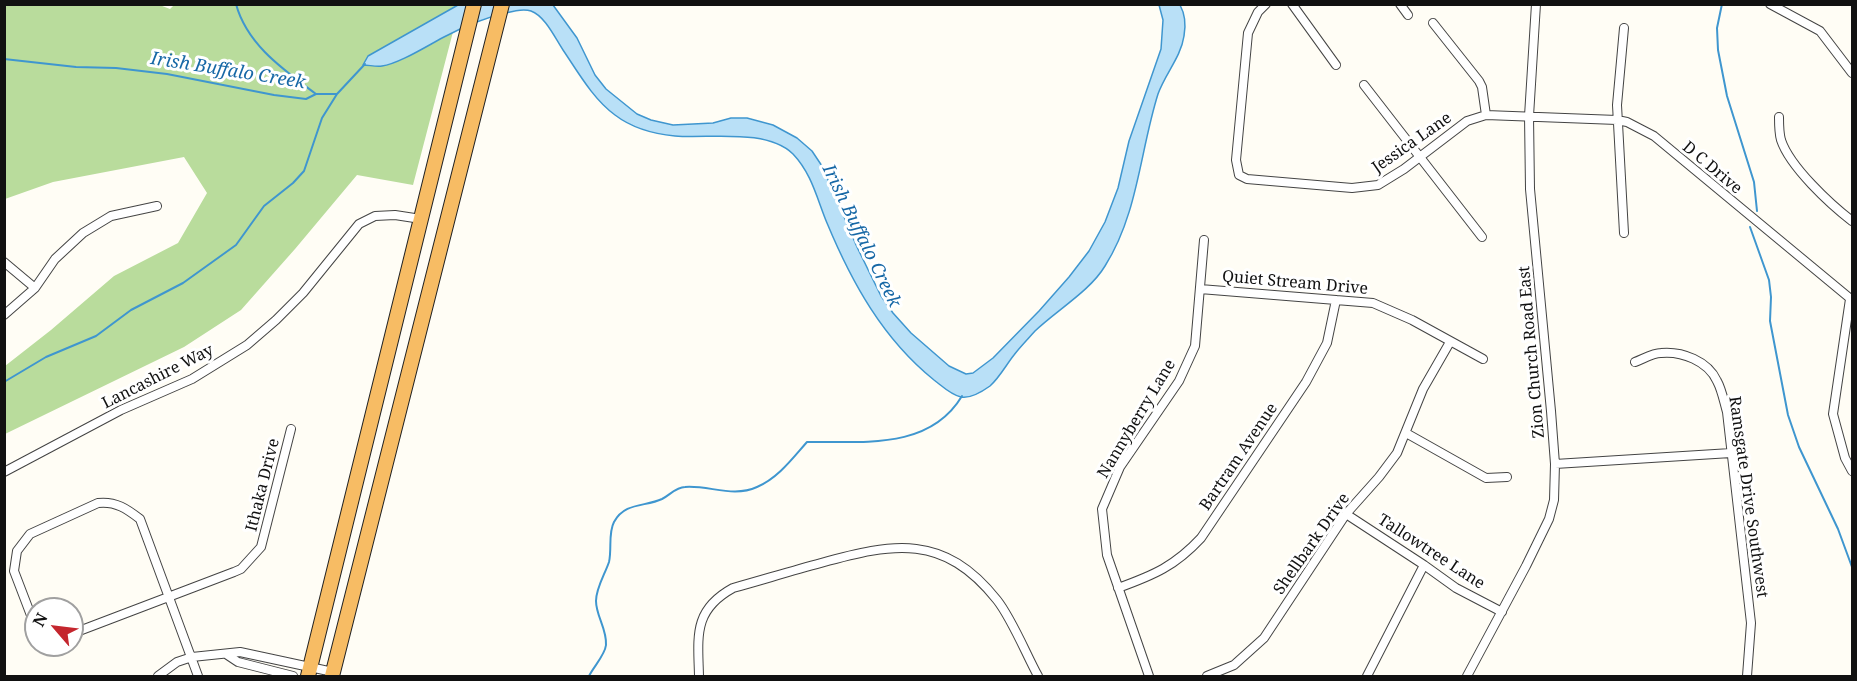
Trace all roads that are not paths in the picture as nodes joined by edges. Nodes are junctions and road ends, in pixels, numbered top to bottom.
1 (474, 4) edge
2 (502, 4) edge
3 (1266, 4) edge
4 (1292, 4) edge
5 (1400, 4) edge
6 (1536, 4) edge
7 (1770, 4) edge
8 (1408, 15) dead end
9 (1433, 23) dead end
10 (1624, 28) dead end
11 (1336, 65) dead end
12 (1852, 73) edge
13 (1364, 85) dead end
14 (1486, 115) junction
15 (1530, 116) junction
16 (1779, 117) dead end
17 (1617, 120) junction
18 (1419, 157) junction
19 (157, 206) dead end
20 (421, 219) junction
21 (1852, 220) edge
22 (1624, 233) dead end
23 (1482, 237) dead end
24 (1204, 240) dead end
25 (4, 262) edge
26 (35, 288) junction
27 (1200, 289) junction
28 (1851, 299) edge
29 (1336, 300) junction
30 (4, 315) edge
31 (1450, 342) junction
32 (1483, 359) dead end
33 (1635, 362) dead end
34 (291, 429) dead end
35 (1406, 433) junction
36 (1731, 453) junction
37 (1555, 464) junction
38 (1852, 471) edge
39 (4, 472) edge
40 (1507, 477) dead end
41 (1346, 513) junction
42 (1424, 565) junction
43 (1118, 588) junction
44 (168, 596) junction
45 (24, 597) edge
46 (1502, 612) junction
47 (84, 629) edge
48 (225, 654) junction
49 (192, 657) junction
50 (309, 672) edge
51 (333, 674) edge
52 (158, 676) edge
53 (198, 676) edge
54 (293, 676) edge
55 (699, 676) edge
56 (1038, 676) edge
57 (1149, 676) edge
58 (1207, 676) edge
59 (1367, 676) edge
60 (1467, 676) edge
61 (1747, 676) edge

1 - 20 highway
2 - 51 highway
3 - 18 street, Jessica Lane
4 - 11 street
5 - 8 street
6 - 15 street, Zion Church Road East
7 - 12 street
9 - 14 street
10 - 17 street
13 - 18 street
14 - 15 street, Jessica Lane
14 - 18 street, Jessica Lane
15 - 17 street, D C Drive
15 - 37 street, Zion Church Road East
16 - 21 street
17 - 22 street
17 - 28 street, D C Drive
18 - 23 street
19 - 26 street
20 - 39 street, Lancashire Way
20 - 50 highway
24 - 27 street, Nannyberry Lane
25 - 26 street
26 - 30 street
27 - 29 street, Quiet Stream Drive
27 - 43 street, Nannyberry Lane
28 - 38 street
29 - 31 street, Quiet Stream Drive
29 - 43 street, Bartram Avenue
31 - 32 street, Quiet Stream Drive
31 - 35 street, Shellbark Drive
33 - 36 street, Ramsgate Drive Southwest
34 - 44 street, Ithaka Drive
35 - 40 street
35 - 41 street, Shellbark Drive
36 - 37 street
36 - 61 street, Ramsgate Drive Southwest
37 - 46 street, Zion Church Road East
41 - 42 street, Tallowtree Lane
41 - 58 street, Shellbark Drive
42 - 46 street, Tallowtree Lane
42 - 59 street
43 - 57 street, Nannyberry Lane
44 - 45 street
44 - 47 street, Ithaka Drive
44 - 49 street
46 - 60 street, Zion Church Road East
48 - 49 street
48 - 50 street
48 - 54 street
49 - 52 street
49 - 53 street
50 - 51 street
55 - 56 street

